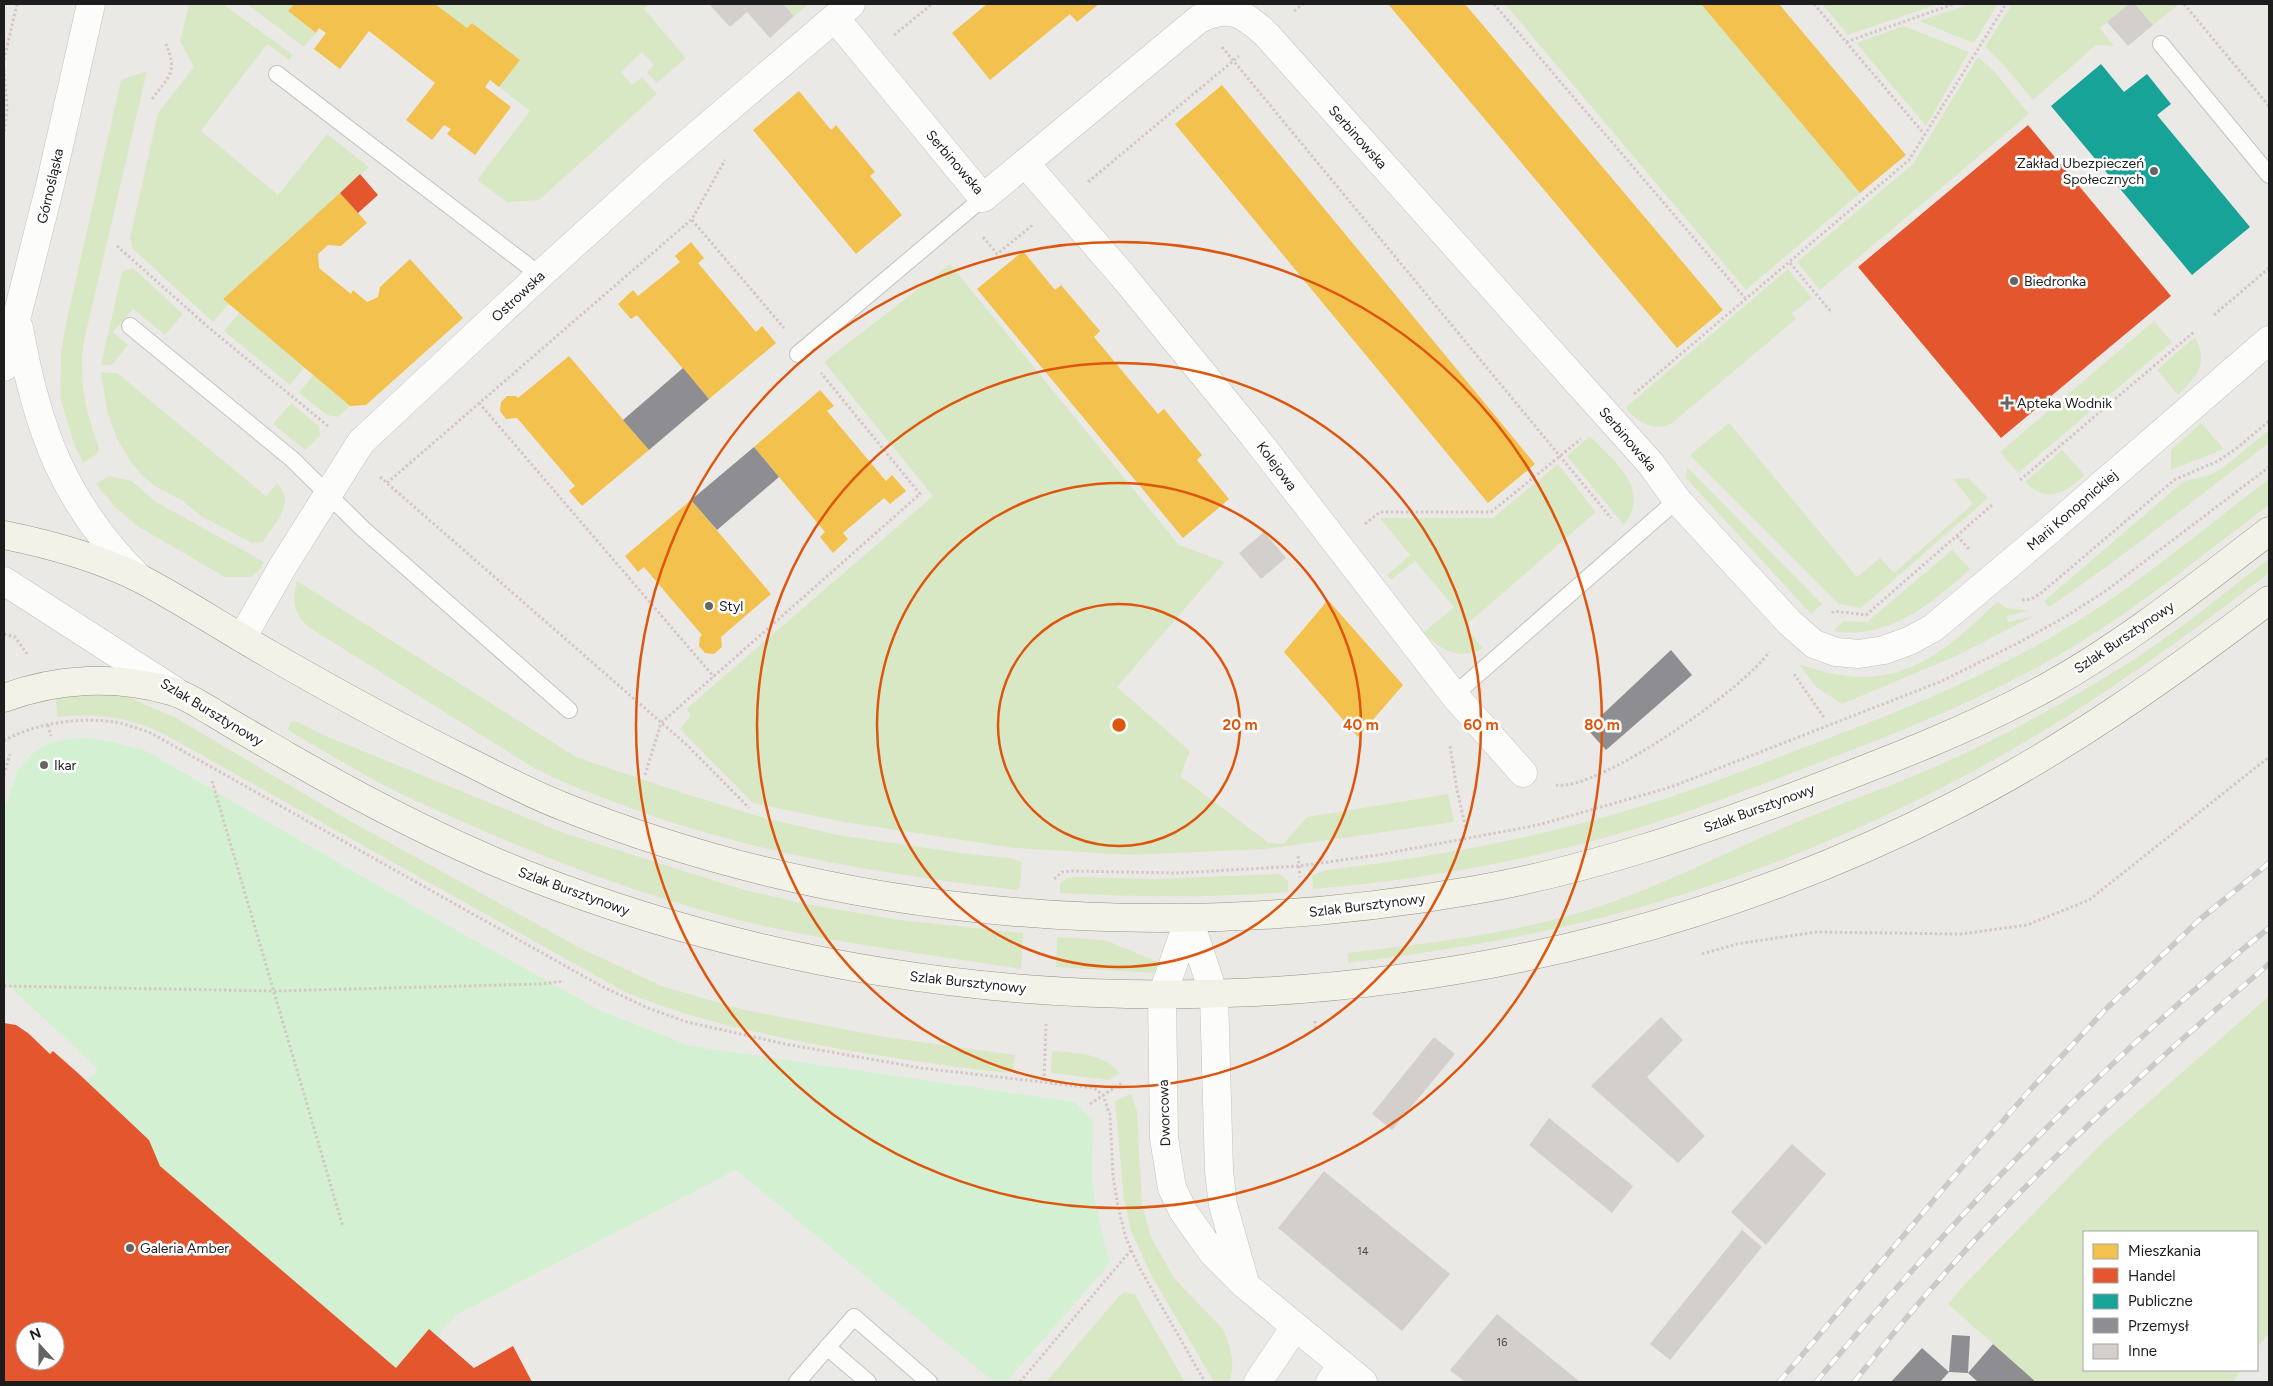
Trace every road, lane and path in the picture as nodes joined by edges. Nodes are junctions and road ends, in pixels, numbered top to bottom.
1 (17, 4) edge
2 (91, 4) edge
3 (1303, 4) edge
4 (1494, 4) edge
5 (1814, 4) edge
6 (1954, 4) edge
7 (2006, 4) edge
8 (2184, 4) edge
9 (843, 11) edge
10 (1199, 18) junction
11 (1266, 34) junction
12 (1846, 42) junction
13 (166, 44) dead end
14 (2161, 44) dead end
15 (4, 60) edge
16 (1233, 61) junction
17 (4, 69) edge
18 (277, 74) dead end
19 (152, 99) dead end
20 (2269, 106) edge
21 (4, 133) edge
22 (1926, 135) junction
23 (726, 159) dead end
24 (1025, 163) junction
25 (2269, 175) edge
26 (1062, 204) junction
27 (973, 206) junction
28 (692, 220) junction
29 (117, 246) dead end
30 (1790, 263) junction
31 (2269, 268) edge
32 (540, 275) junction
33 (1744, 298) junction
34 (1832, 313) dead end
35 (2214, 315) dead end
36 (17, 320) junction
37 (130, 326) dead end
38 (2195, 331) dead end
39 (2269, 340) edge
40 (800, 352) junction
41 (4, 367) edge
42 (479, 404) junction
43 (1608, 416) junction
44 (2269, 421) edge
45 (355, 452) junction
46 (1560, 456) junction
47 (2269, 467) edge
48 (2020, 480) dead end
49 (387, 483) junction
50 (327, 495) junction
51 (1677, 500) junction
52 (1992, 505) dead end
53 (2269, 531) edge
54 (4, 535) edge
55 (1630, 542) junction
56 (1336, 545) junction
57 (139, 578) junction
58 (4, 581) edge
59 (2016, 599) dead end
60 (2269, 600) edge
61 (1827, 617) dead end
62 (1789, 622) junction
63 (242, 638) junction
64 (1859, 654) joint
65 (1789, 670) dead end
66 (714, 677) junction
67 (177, 692) junction
68 (1454, 696) junction
69 (4, 698) edge
70 (569, 710) dead end
71 (1825, 718) dead end
72 (661, 723) junction
73 (4, 741) edge
74 (10, 754) dead end
75 (2269, 757) edge
76 (1523, 773) joint
77 (4, 775) edge
78 (645, 775) dead end
79 (212, 781) dead end
80 (1457, 790) dead end
81 (749, 808) dead end
82 (1466, 829) dead end
83 (1052, 886) dead end
84 (1189, 919) junction
85 (1702, 954) dead end
86 (564, 981) dead end
87 (4, 986) edge
88 (274, 991) junction
89 (1214, 995) junction
90 (1162, 996) junction
91 (1045, 1055) dead end
92 (1044, 1081) junction
93 (1123, 1082) dead end
94 (1103, 1095) junction
95 (1090, 1104) dead end
96 (343, 1227) dead end
97 (1131, 1250) junction
98 (1245, 1285) junction
99 (1295, 1327) junction
100 (827, 1347) junction
101 (1336, 1374) edge
102 (797, 1382) edge
103 (868, 1382) edge
104 (929, 1382) edge
105 (1020, 1382) edge
106 (1205, 1382) edge
107 (1258, 1382) edge
108 (1363, 1382) edge

1 - 15 path
2 - 36 street, Górnośląska
3 - 11 path
4 - 33 path
5 - 12 path
6 - 12 path
7 - 22 path
8 - 20 path
9 - 27 street, Serbinowska
9 - 32 street, Ostrowska
10 - 11 street, Serbinowska
10 - 16 path
10 - 24 street, Serbinowska
11 - 16 path
11 - 43 street, Serbinowska
12 - 22 path
13 - 19 path
14 - 25 lane
16 - 26 path
16 - 46 path
17 - 21 path
18 - 32 lane
22 - 30 path
23 - 28 path
24 - 26 street, Kolejowa
24 - 27 street, Serbinowska
26 - 27 path
26 - 56 street, Kolejowa
27 - 40 lane
28 - 40 path
28 - 42 path
29 - 45 path
30 - 33 path
30 - 34 path
31 - 35 path
32 - 45 street, Ostrowska
33 - 43 path
36 - 41 street, Górnośląska
36 - 57 street
37 - 50 lane
38 - 48 path
39 - 64 street, Marii Konopnickiej
40 - 66 path
42 - 49 path
42 - 66 path
43 - 46 path
43 - 51 street, Serbinowska
44 - 59 path
45 - 49 path
45 - 50 street, Ostrowska
46 - 55 path
46 - 56 path
47 - 83 path
49 - 72 path
50 - 63 street, Ostrowska
50 - 70 lane
51 - 55 lane
51 - 62 street, Serbinowska
52 - 61 path
53 - 84 main road, Szlak Bursztynowy
54 - 57 main road, Szlak Bursztynowy
55 - 68 lane
56 - 68 street, Kolejowa
57 - 63 main road, Szlak Bursztynowy
58 - 67 street, Szlak Bursztynowy
60 - 89 main road, Szlak Bursztynowy
62 - 64 street, Serbinowska
62 - 76 path
63 - 84 main road, Szlak Bursztynowy
65 - 71 path
66 - 72 path
67 - 69 main road
67 - 90 main road, Szlak Bursztynowy
68 - 76 street, Kolejowa
72 - 78 path
72 - 81 path
73 - 92 path
74 - 77 path
75 - 85 path
79 - 88 path
80 - 82 path
84 - 89 street
84 - 90 street, Dworcowa
86 - 88 path
87 - 88 path
88 - 96 path
89 - 90 main road, Szlak Bursztynowy
89 - 98 street
90 - 98 street, Dworcowa
91 - 92 path
92 - 94 path
93 - 94 path
94 - 95 path
94 - 97 path
97 - 105 path
97 - 106 path
98 - 99 street, Dworcowa
99 - 101 street, Dworcowa
99 - 107 street
100 - 102 lane
100 - 103 lane
100 - 104 lane
101 - 108 street, Dworcowa

